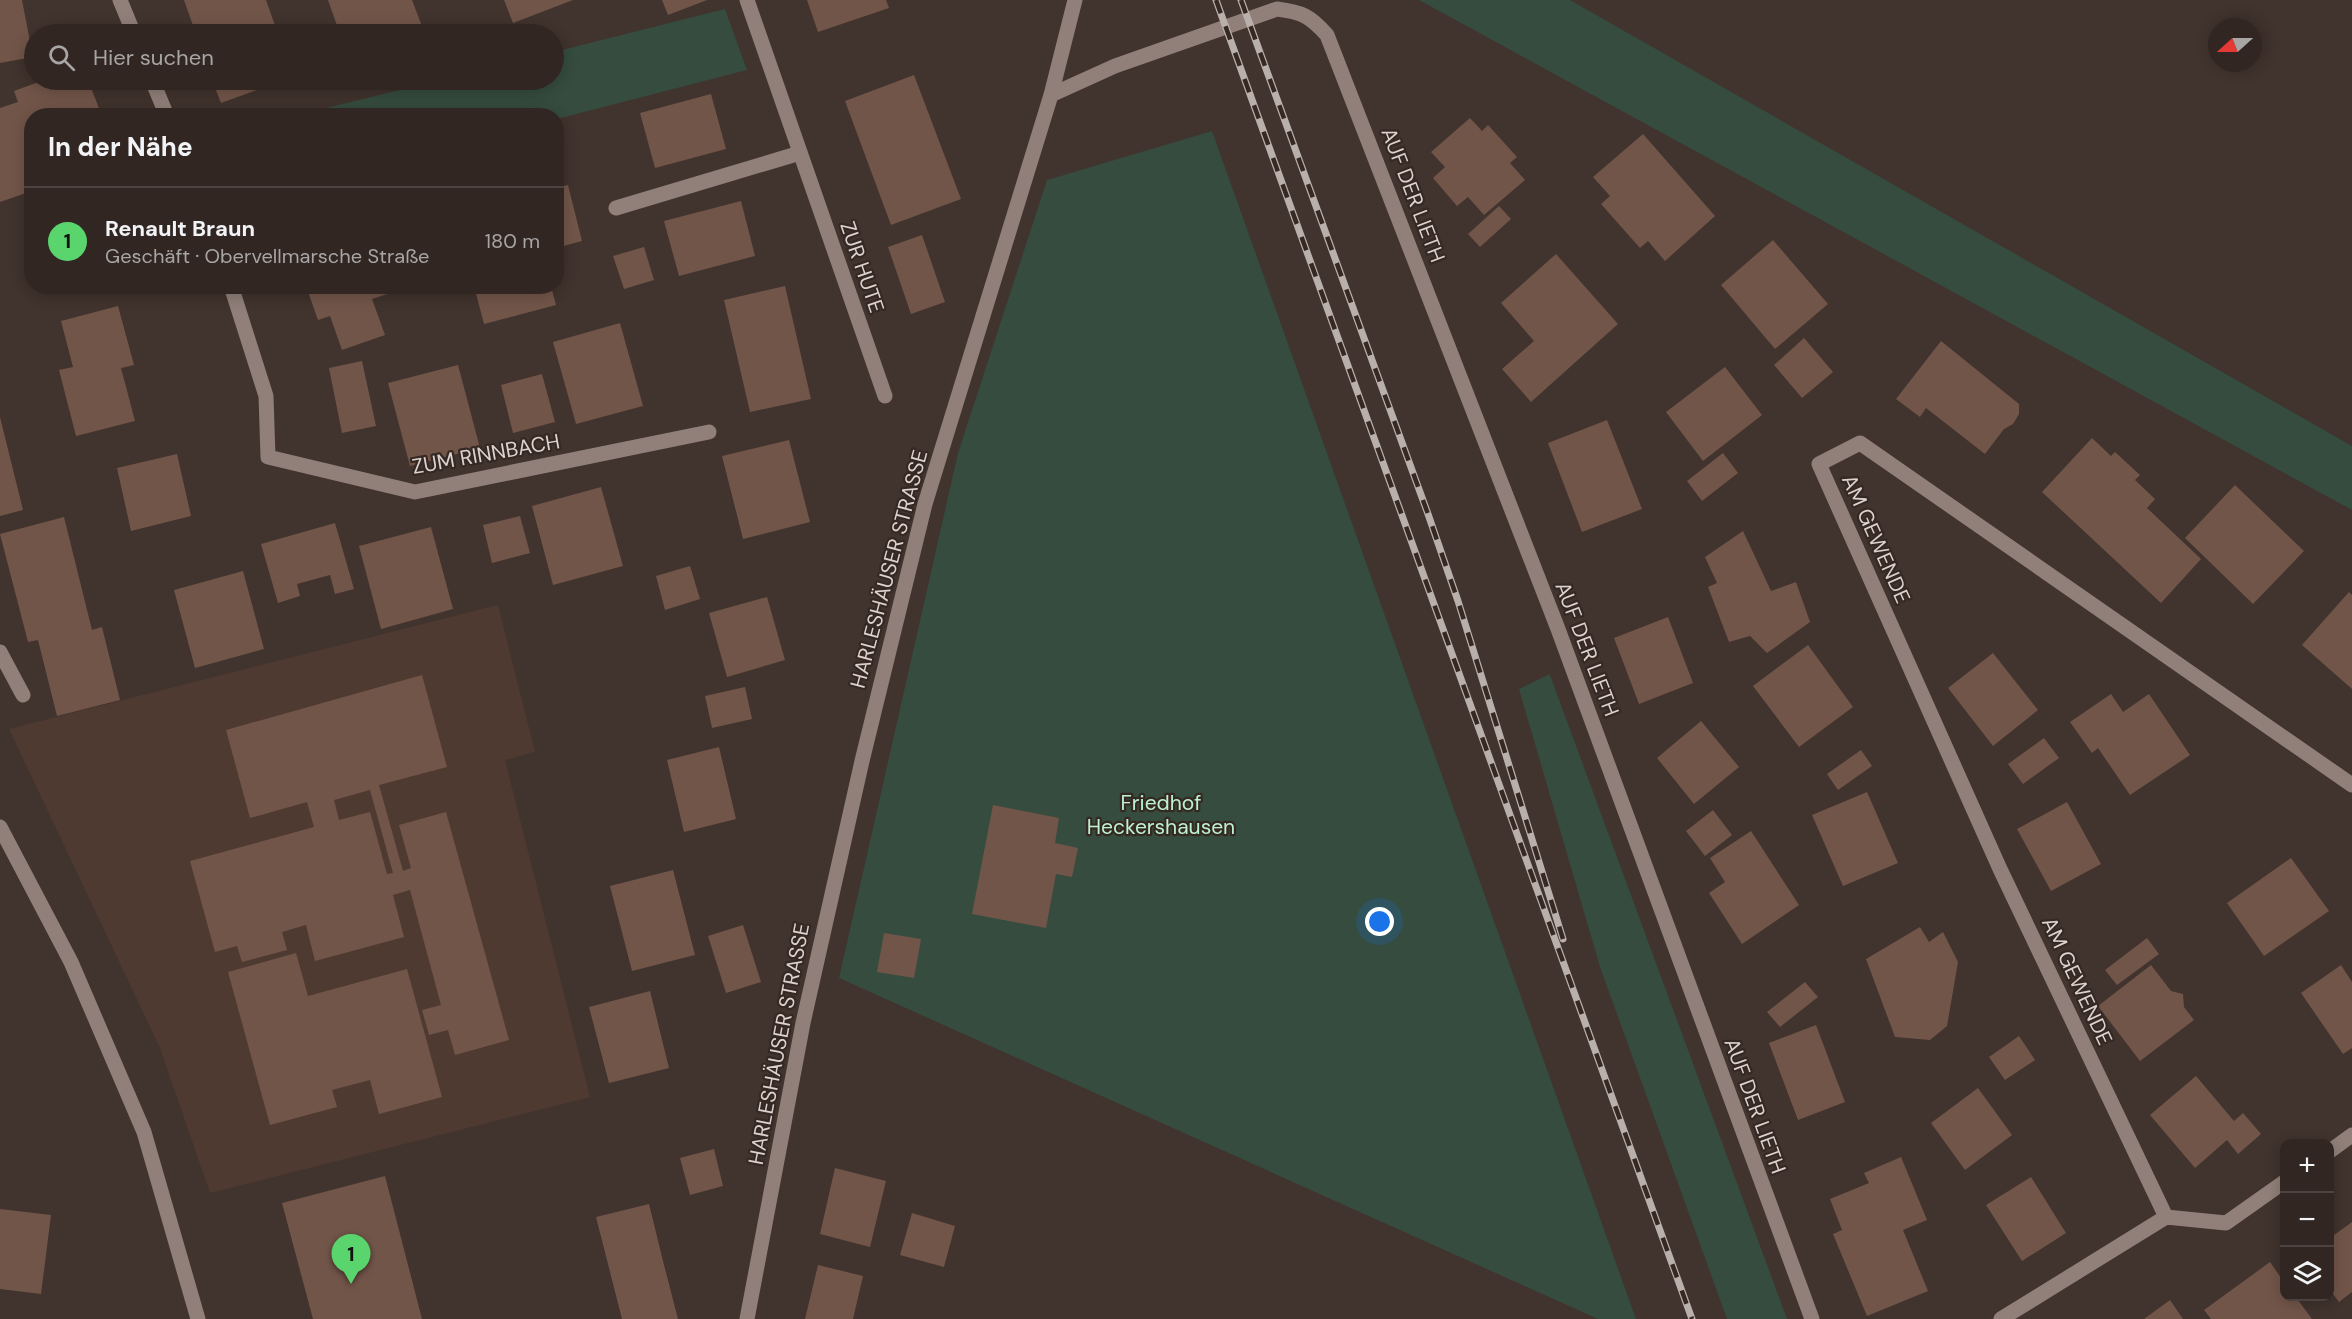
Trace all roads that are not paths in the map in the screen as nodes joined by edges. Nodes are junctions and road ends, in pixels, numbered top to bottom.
1 (120, 0) edge
2 (747, 0) edge
3 (1076, 0) edge
4 (130, 24) edge
5 (156, 90) edge
6 (1051, 95) junction
7 (164, 108) edge
8 (800, 153) junction
9 (615, 208) dead end
10 (234, 294) edge
11 (885, 396) dead end
12 (709, 432) dead end
13 (0, 652) edge
14 (23, 695) dead end
15 (2352, 785) edge
16 (0, 828) edge
17 (2352, 1136) edge
18 (2334, 1148) edge
19 (2280, 1185) edge
20 (2166, 1217) junction
21 (198, 1319) edge
22 (747, 1319) edge
23 (1812, 1319) edge
24 (2001, 1319) edge

1 - 4 street
2 - 8 street, ZUR HUTE
3 - 6 street, HARLESHÄUSER STRASSE
5 - 7 street
6 - 22 street, HARLESHÄUSER STRASSE
6 - 23 street, AUF DER LIETH
8 - 9 street
8 - 11 street, ZUR HUTE
10 - 12 street, ZUM RINNBACH
13 - 14 street
15 - 20 street, AM GEWENDE
16 - 21 street
17 - 18 street
19 - 20 street
20 - 24 street

